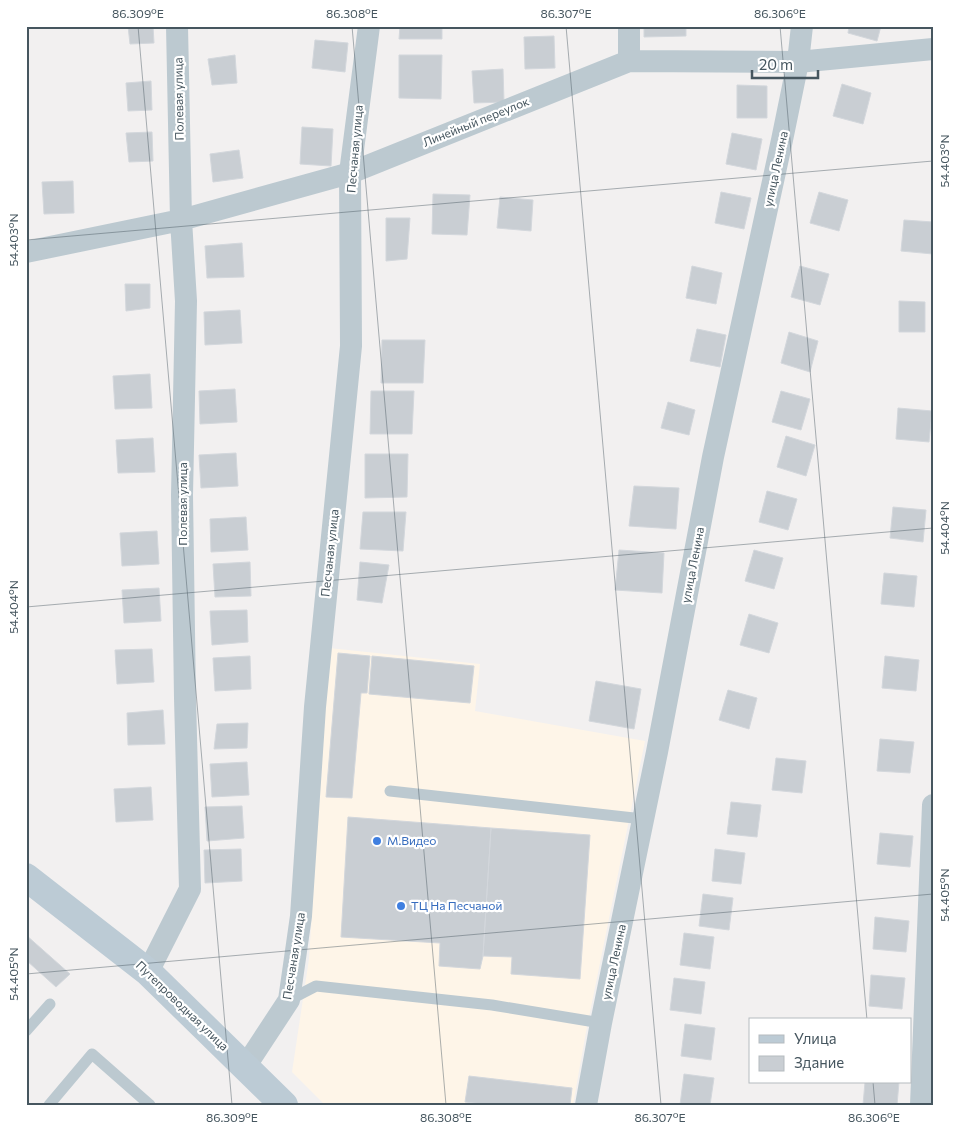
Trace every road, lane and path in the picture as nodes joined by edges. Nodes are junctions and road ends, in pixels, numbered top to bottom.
1 (178, 26) edge
2 (369, 26) edge
3 (629, 26) edge
4 (802, 26) edge
5 (933, 49) edge
6 (629, 61) junction
7 (798, 62) junction
8 (350, 173) junction
9 (181, 220) junction
10 (26, 252) edge
11 (390, 792) dead end
12 (933, 805) edge
13 (644, 819) junction
14 (26, 876) edge
15 (148, 972) junction
16 (288, 1000) junction
17 (50, 1004) dead end
18 (601, 1022) junction
19 (26, 1031) edge
20 (245, 1067) junction
21 (49, 1105) edge
22 (150, 1105) edge
23 (284, 1105) edge
24 (586, 1105) edge
25 (921, 1105) edge

1 - 9 street, Полевая улица
2 - 8 street, Песчаная улица
3 - 6 street
4 - 7 street, улица Ленина
5 - 7 street, Линейный переулок
6 - 7 street, Линейный переулок
6 - 8 street, Линейный переулок
7 - 13 street, улица Ленина
8 - 9 street, Линейный переулок
8 - 16 street, Песчаная улица
9 - 10 street, Линейный переулок
9 - 15 street, Полевая улица
11 - 13 lane
12 - 25 street
13 - 18 street, улица Ленина
14 - 15 main road, Путепроводная улица
15 - 20 main road, Путепроводная улица
16 - 18 lane
16 - 20 street, Песчаная улица
17 - 19 lane
18 - 24 street, улица Ленина
20 - 23 main road, Путепроводная улица
21 - 22 lane

